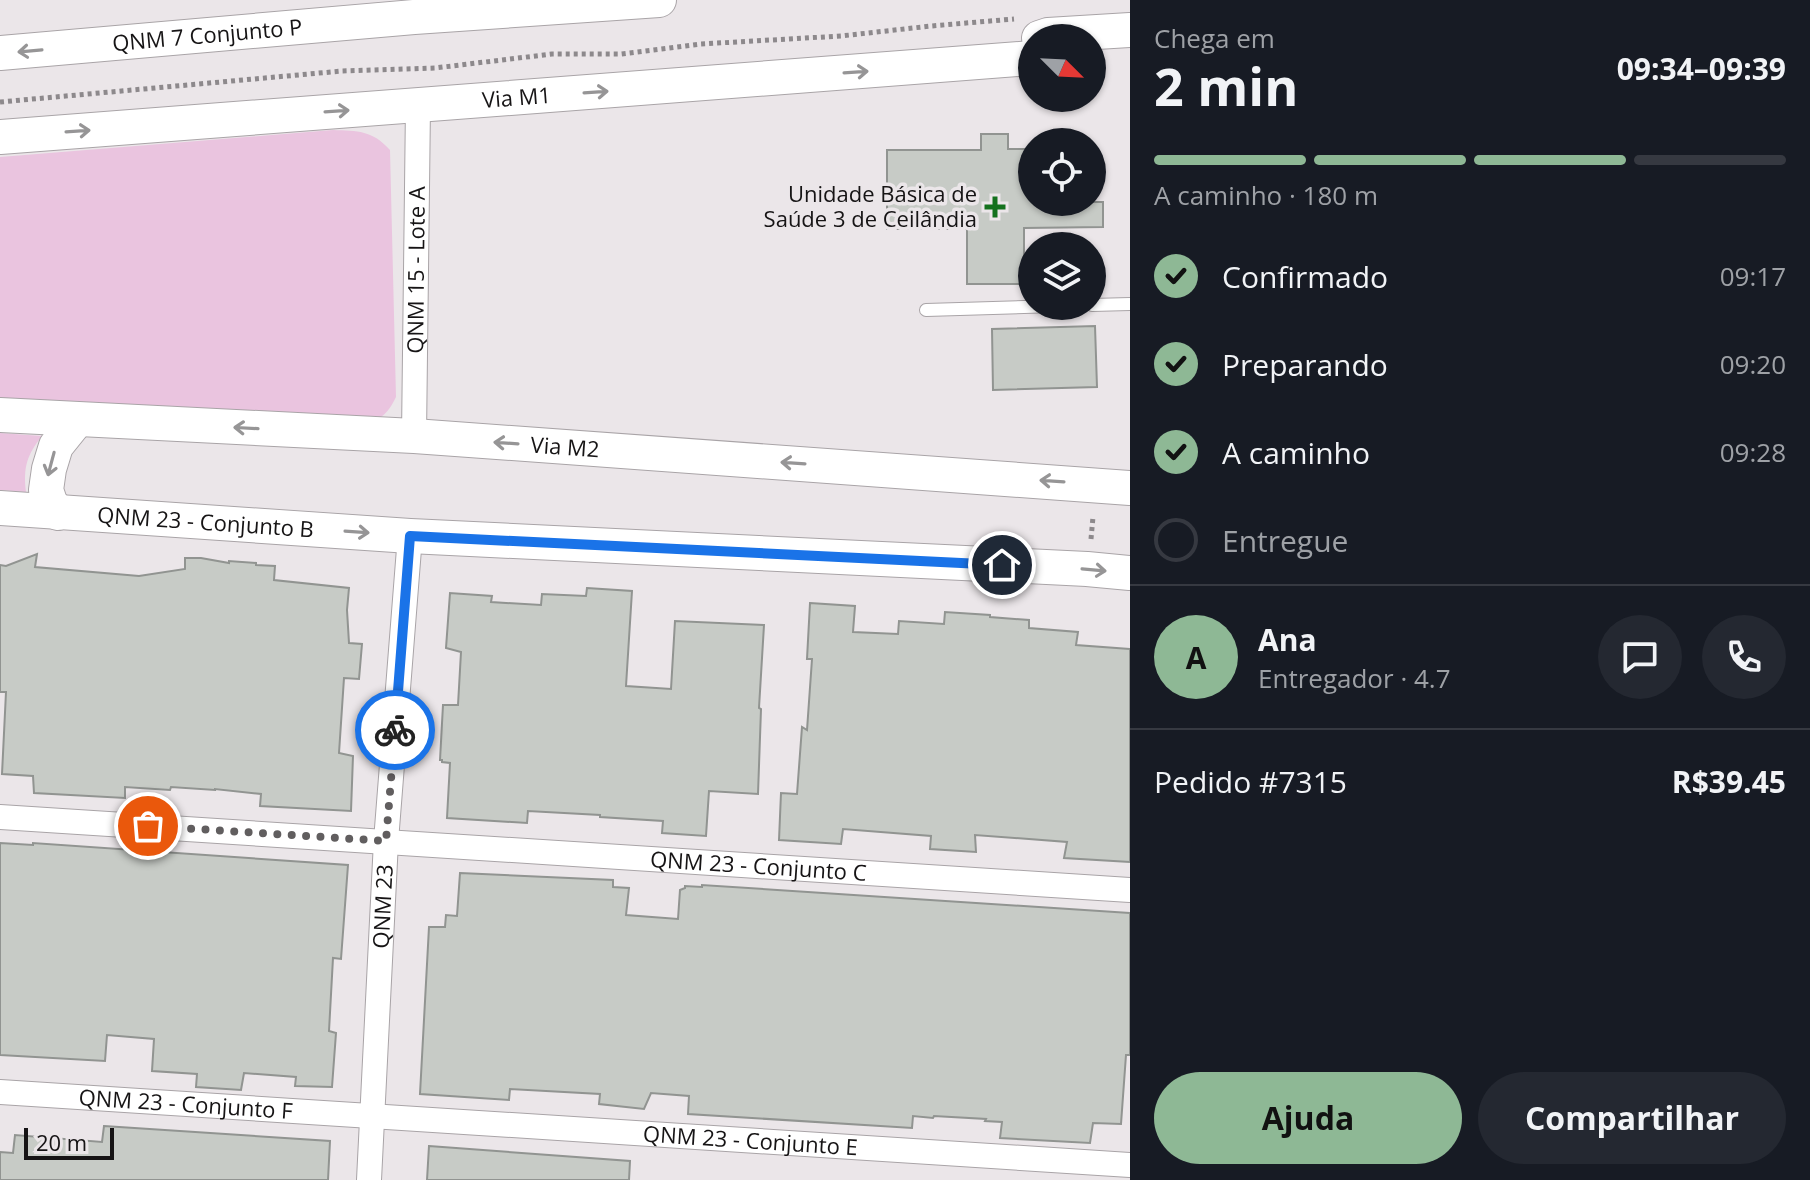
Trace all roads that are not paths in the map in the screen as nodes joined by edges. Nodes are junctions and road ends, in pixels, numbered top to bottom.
1 (659, 0) edge
2 (414, 9) edge
3 (1130, 30) edge
4 (1106, 31) edge
5 (1018, 36) edge
6 (1130, 51) edge
7 (1106, 52) edge
8 (0, 53) edge
9 (1018, 59) edge
10 (947, 64) junction
11 (418, 105) junction
12 (0, 137) edge
13 (1130, 304) edge
14 (1106, 305) edge
15 (1018, 307) edge
16 (926, 310) dead end
17 (0, 415) edge
18 (77, 420) junction
19 (414, 436) junction
20 (1114, 486) edge
21 (0, 508) edge
22 (58, 513) junction
23 (410, 536) junction
24 (1130, 573) edge
25 (0, 817) edge
26 (386, 841) junction
27 (1130, 890) edge
28 (0, 1092) edge
29 (373, 1117) junction
30 (1130, 1165) edge
31 (369, 1180) edge

1 - 2 main road, QNM 7 Conjunto P
2 -> 8 main road, QNM 7 Conjunto P
3 - 4 main road
5 - 10 main road
6 - 7 main road
9 - 10 main road, Via M1
11 -> 10 main road, Via M1
12 -> 11 main road, Via M1
11 - 19 street, QNM 15 - Lote A
13 - 14 lane
15 - 16 lane
17 - 18 main road, Via M2
19 -> 18 main road, Via M2
18 -> 22 main road
20 -> 19 main road, Via M2
21 - 22 main road, QNM 23 - Conjunto B
22 -> 23 main road, QNM 23 - Conjunto B
23 -> 24 main road, QNM 23 - Conjunto B
23 - 26 street, QNM 23
25 - 26 street, QNM 23 - Conjunto C
26 - 27 street, QNM 23 - Conjunto C
26 - 29 street, QNM 23
28 - 29 street, QNM 23 - Conjunto F
29 - 30 street, QNM 23 - Conjunto E
29 - 31 street, QNM 23

